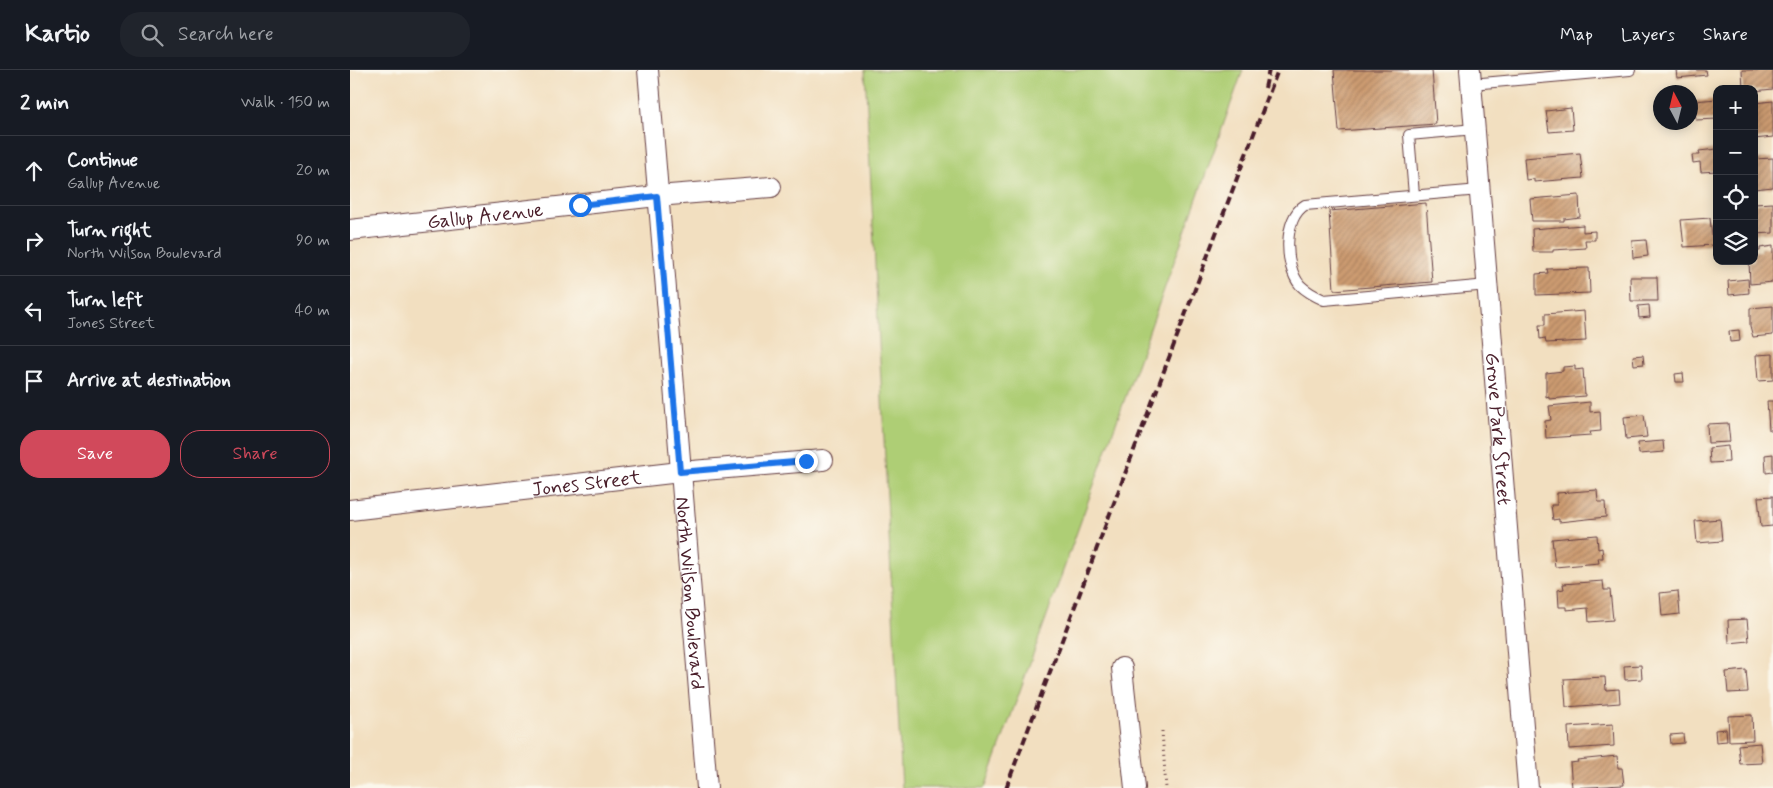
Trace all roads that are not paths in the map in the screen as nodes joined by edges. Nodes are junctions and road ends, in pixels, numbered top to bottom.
1 (648, 70) edge
2 (1630, 70) edge
3 (1471, 77) edge
4 (1475, 129) junction
5 (771, 187) dead end
6 (1480, 190) junction
7 (1414, 195) junction
8 (657, 196) junction
9 (350, 230) edge
10 (1488, 285) junction
11 (823, 460) dead end
12 (680, 472) junction
13 (350, 510) edge
14 (1122, 668) dead end
15 (707, 788) edge
16 (1135, 788) edge
17 (1528, 788) edge

1 - 8 street, North Wilson Boulevard
2 - 3 lane
3 - 4 street, Grove Park Street
4 - 6 street, Grove Park Street
4 - 7 lane
5 - 8 street, Gallup Avenue
6 - 7 lane
6 - 10 street, Grove Park Street
7 - 10 lane
8 - 9 street, Gallup Avenue
8 - 12 street, North Wilson Boulevard
10 - 17 street, Grove Park Street
11 - 12 street, Jones Street
12 - 13 street, Jones Street
12 - 15 street, North Wilson Boulevard
14 - 16 street

